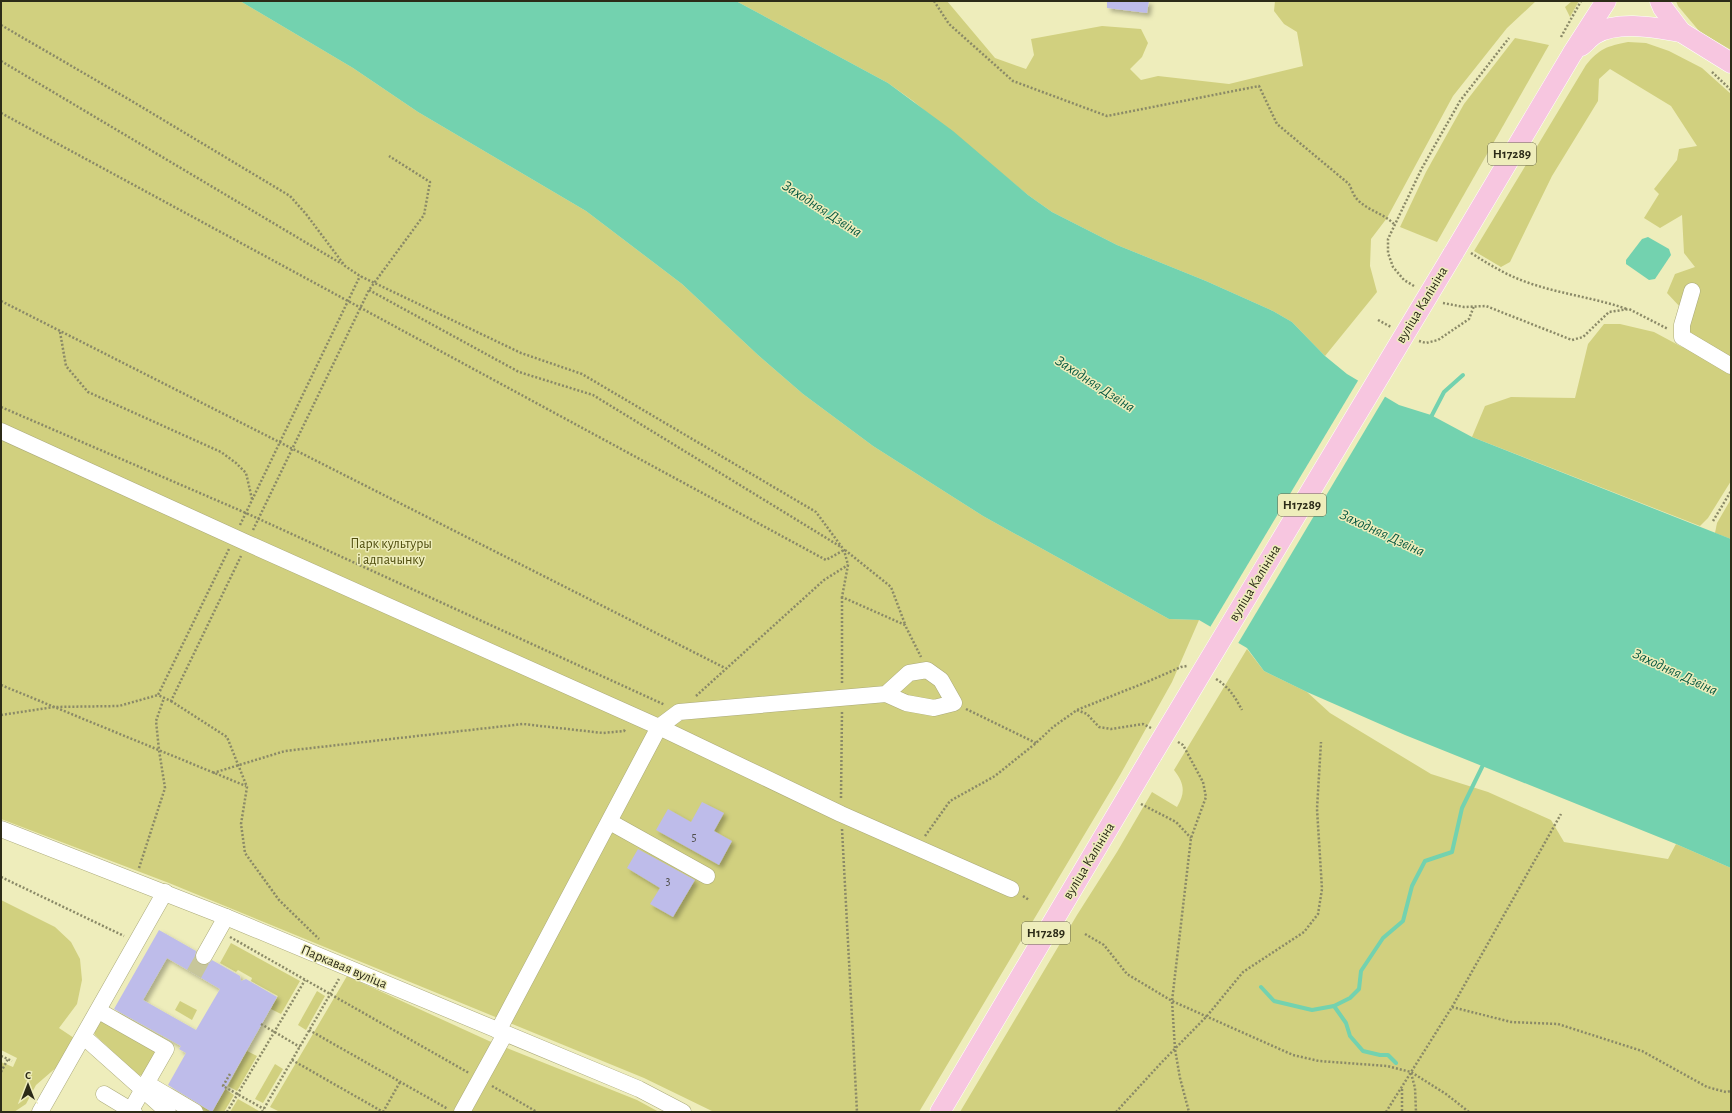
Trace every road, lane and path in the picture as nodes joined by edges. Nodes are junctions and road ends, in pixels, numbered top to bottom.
1 (934, 1) edge
2 (1581, 1) edge
3 (1606, 1) edge
4 (1660, 1) edge
5 (1, 25) edge
6 (1681, 32) junction
7 (1509, 38) dead end
8 (1566, 47) junction
9 (1, 61) edge
10 (1731, 63) edge
11 (1710, 70) dead end
12 (1731, 90) edge
13 (1, 113) edge
14 (389, 156) dead end
15 (1394, 224) junction
16 (1462, 254) junction
17 (345, 266) junction
18 (360, 276) junction
19 (374, 283) junction
20 (1418, 288) dead end
21 (369, 290) junction
22 (1692, 291) dead end
23 (348, 300) junction
24 (1438, 300) dead end
25 (1, 301) edge
26 (1474, 306) junction
27 (361, 308) junction
28 (1629, 309) junction
29 (1378, 320) dead end
30 (1396, 330) dead end
31 (60, 331) junction
32 (1682, 337) junction
33 (1415, 340) dead end
34 (1731, 366) edge
35 (1, 406) edge
36 (1, 431) edge
37 (280, 442) junction
38 (293, 449) junction
39 (1731, 491) edge
40 (252, 499) junction
41 (246, 513) junction
42 (259, 518) junction
43 (1713, 521) dead end
44 (241, 540) junction
45 (844, 550) junction
46 (848, 565) junction
47 (842, 597) junction
48 (905, 625) junction
49 (1188, 666) dead end
50 (726, 668) junction
51 (927, 670) junction
52 (1212, 676) dead end
53 (1, 685) edge
54 (886, 694) junction
55 (158, 695) junction
56 (842, 697) junction
57 (164, 698) junction
58 (171, 701) junction
59 (954, 703) junction
60 (54, 707) junction
61 (1242, 710) dead end
62 (679, 712) junction
63 (1, 715) edge
64 (635, 716) junction
65 (659, 727) junction
66 (1321, 742) dead end
67 (1036, 743) junction
68 (159, 750) junction
69 (238, 765) junction
70 (213, 773) junction
71 (247, 786) junction
72 (1145, 806) dead end
73 (841, 814) junction
74 (1561, 814) dead end
75 (1199, 815) dead end
76 (610, 822) junction
77 (1, 829) edge
78 (1191, 838) junction
79 (918, 847) junction
80 (707, 876) dead end
81 (1, 877) edge
82 (135, 880) junction
83 (1011, 889) dead end
84 (165, 892) junction
85 (226, 917) junction
86 (1085, 934) dead end
87 (137, 942) junction
88 (204, 956) tunnel mouth
89 (316, 956) junction
90 (346, 968) junction
91 (305, 980) dead end
92 (319, 987) dead end
93 (330, 994) junction
94 (1172, 1001) junction
95 (1452, 1007) junction
96 (98, 1011) junction
97 (1207, 1016) junction
98 (261, 1024) dead end
99 (309, 1030) junction
100 (274, 1032) junction
101 (501, 1032) junction
102 (84, 1038) junction
103 (300, 1047) junction
104 (1175, 1049) junction
105 (1, 1056) edge
106 (8, 1060) junction
107 (292, 1060) junction
108 (12, 1061) dead end
109 (1, 1072) edge
110 (1411, 1072) junction
111 (230, 1074) dead end
112 (480, 1079) junction
113 (400, 1082) junction
114 (145, 1086) junction
115 (1402, 1088) junction
116 (1731, 1092) edge
117 (104, 1094) dead end
118 (238, 1094) junction
119 (264, 1109) junction
120 (133, 1111) edge
121 (40, 1112) edge
122 (168, 1112) edge
123 (195, 1112) edge
124 (227, 1112) edge
125 (262, 1112) edge
126 (383, 1112) edge
127 (454, 1112) edge
128 (462, 1112) edge
129 (537, 1112) edge
130 (683, 1112) edge
131 (857, 1112) edge
132 (940, 1112) edge
133 (1116, 1112) edge
134 (1189, 1112) edge
135 (1386, 1112) edge
136 (1402, 1112) edge
137 (1416, 1112) edge
138 (1469, 1112) edge

1 - 15 path
2 - 8 path
3 - 8 main road, вуліца Калініна / Н17289
4 - 6 main road
5 - 17 path
6 - 8 main road, вуліца Калініна / Н17289
6 - 10 main road
7 - 15 path
8 - 16 main road, вуліца Калініна / Н17289
9 - 17 path
11 - 12 path
13 - 23 path
14 - 19 path
15 - 20 path
16 - 28 path
16 - 132 main road, вуліца Калініна / Н17289, bridge
17 - 18 path
18 - 19 path
18 - 23 path
19 - 21 path
19 - 45 path
21 - 27 path
21 - 45 path
22 - 32 street
23 - 27 path
23 - 37 path
24 - 26 path
25 - 31 path
26 - 28 path
26 - 33 path
27 - 38 path
27 - 45 path
28 - 32 path
29 - 30 path
31 - 37 path
31 - 40 path
32 - 34 street
35 - 41 path
36 - 44 street
37 - 38 path
37 - 40 path
38 - 42 path
38 - 50 path
39 - 43 path
40 - 41 path
41 - 42 path
41 - 44 path
42 - 44 path
42 - 62 path
44 - 55 path
44 - 58 path
44 - 64 street
45 - 46 path
45 - 48 path
46 - 47 path
46 - 50 path
47 - 48 path
47 - 56 path
48 - 51 path
49 - 67 path
50 - 62 path
51 - 54 street
51 - 59 street
52 - 61 path
53 - 60 path
54 - 56 street
54 - 59 street
55 - 57 path
55 - 60 path
56 - 62 street
56 - 73 path
57 - 58 path
57 - 68 path
58 - 69 path
59 - 67 path
60 - 63 path
60 - 68 path
62 - 65 street
64 - 65 street
64 - 69 path
65 - 73 street
65 - 76 street
66 - 97 path
67 - 79 path
68 - 70 path
68 - 82 path
69 - 70 path
69 - 71 path
70 - 71 path
71 - 89 path
72 - 78 path
73 - 79 street
73 - 131 path
74 - 95 path
75 - 78 path
76 - 80 street
76 - 101 street
77 - 82 street, Паркавая вуліца
78 - 94 path
79 - 83 street
81 - 87 path
82 - 84 street, Паркавая вуліца
84 - 85 street, Паркавая вуліца
84 - 87 street
85 - 88 street
85 - 89 street, Паркавая вуліца
86 - 94 path
87 - 96 street
89 - 90 street, Паркавая вуліца
90 - 93 path
90 - 101 street, Паркавая вуліца
91 - 100 path
92 - 93 path
93 - 99 path
93 - 112 path
94 - 97 path
94 - 104 path
95 - 110 path
95 - 116 path
96 - 102 street
96 - 114 street
97 - 104 path
97 - 110 path
98 - 100 path
99 - 103 path
99 - 113 path
100 - 103 path
100 - 118 path
101 - 112 street
101 - 130 street, Паркавая вуліца
102 - 114 street
102 - 121 street
103 - 107 path
104 - 133 path
104 - 134 path
105 - 106 path
106 - 108 path
106 - 109 path
107 - 119 path
107 - 126 path
110 - 115 path
110 - 137 path
110 - 138 path
111 - 118 path
112 - 128 street
112 - 129 path
113 - 126 path
113 - 127 path
114 - 120 street
114 - 122 street
114 - 123 street
115 - 135 path
115 - 136 path
117 - 120 street
118 - 119 path
118 - 124 path
119 - 125 path

